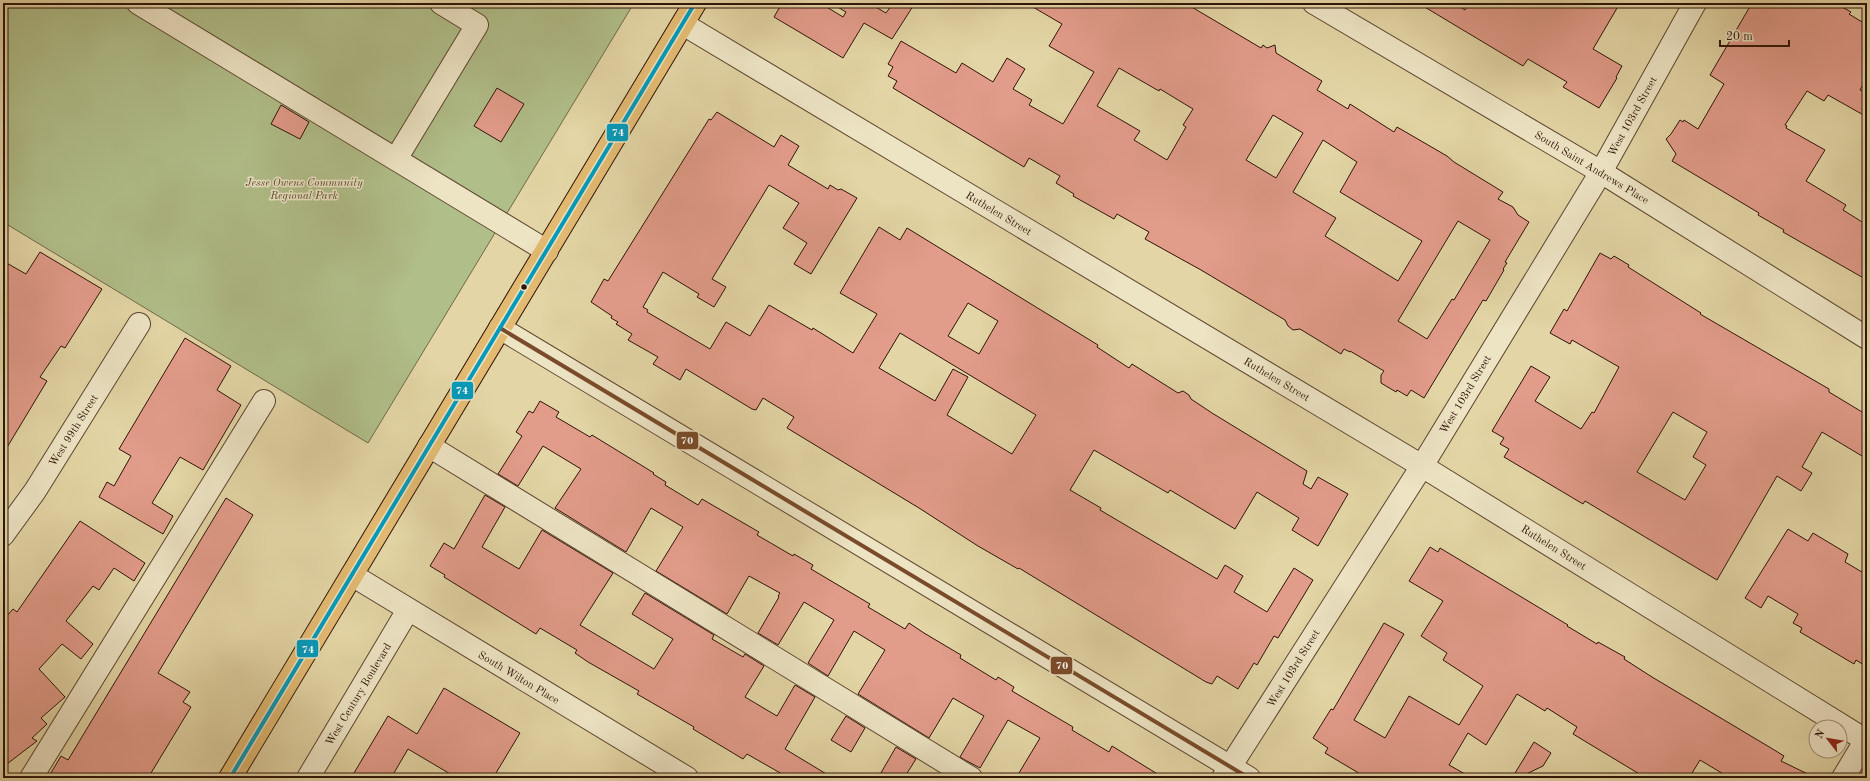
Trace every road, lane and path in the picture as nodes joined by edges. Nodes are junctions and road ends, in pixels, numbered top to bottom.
1 (138, 3) edge
2 (441, 3) edge
3 (695, 3) edge
4 (1314, 3) edge
5 (1695, 3) edge
6 (682, 24) junction
7 (396, 159) junction
8 (1601, 172) junction
9 (547, 250) junction
10 (139, 324) dead end
11 (500, 328) junction
12 (1867, 338) edge
13 (264, 401) dead end
14 (429, 446) junction
15 (1422, 466) junction
16 (3, 535) edge
17 (352, 575) junction
18 (408, 610) junction
19 (1867, 740) edge
20 (662, 772) edge
21 (1227, 772) edge
22 (31, 778) edge
23 (230, 778) edge
24 (308, 778) edge
25 (686, 778) edge
26 (971, 778) edge
27 (1249, 778) edge
28 (1843, 778) edge

1 - 7 street
2 - 7 street
3 - 6 main road
4 - 8 street, South Saint Andrews Place
5 - 8 street, West 103rd Street
6 - 9 main road
6 - 15 street, Ruthelen Street
7 - 9 street
8 - 12 street, South Saint Andrews Place
8 - 15 street, West 103rd Street
9 - 11 main road
10 - 16 street, West 99th Street
11 - 14 main road
11 - 21 street
13 - 22 street
14 - 17 main road
14 - 26 street
15 - 19 street, Ruthelen Street
15 - 21 street, West 103rd Street
17 - 18 street, South Wilton Place
17 - 23 main road
18 - 20 street, South Wilton Place
18 - 24 street, West Century Boulevard
19 - 28 street
20 - 25 street, South Wilton Place
21 - 27 street

